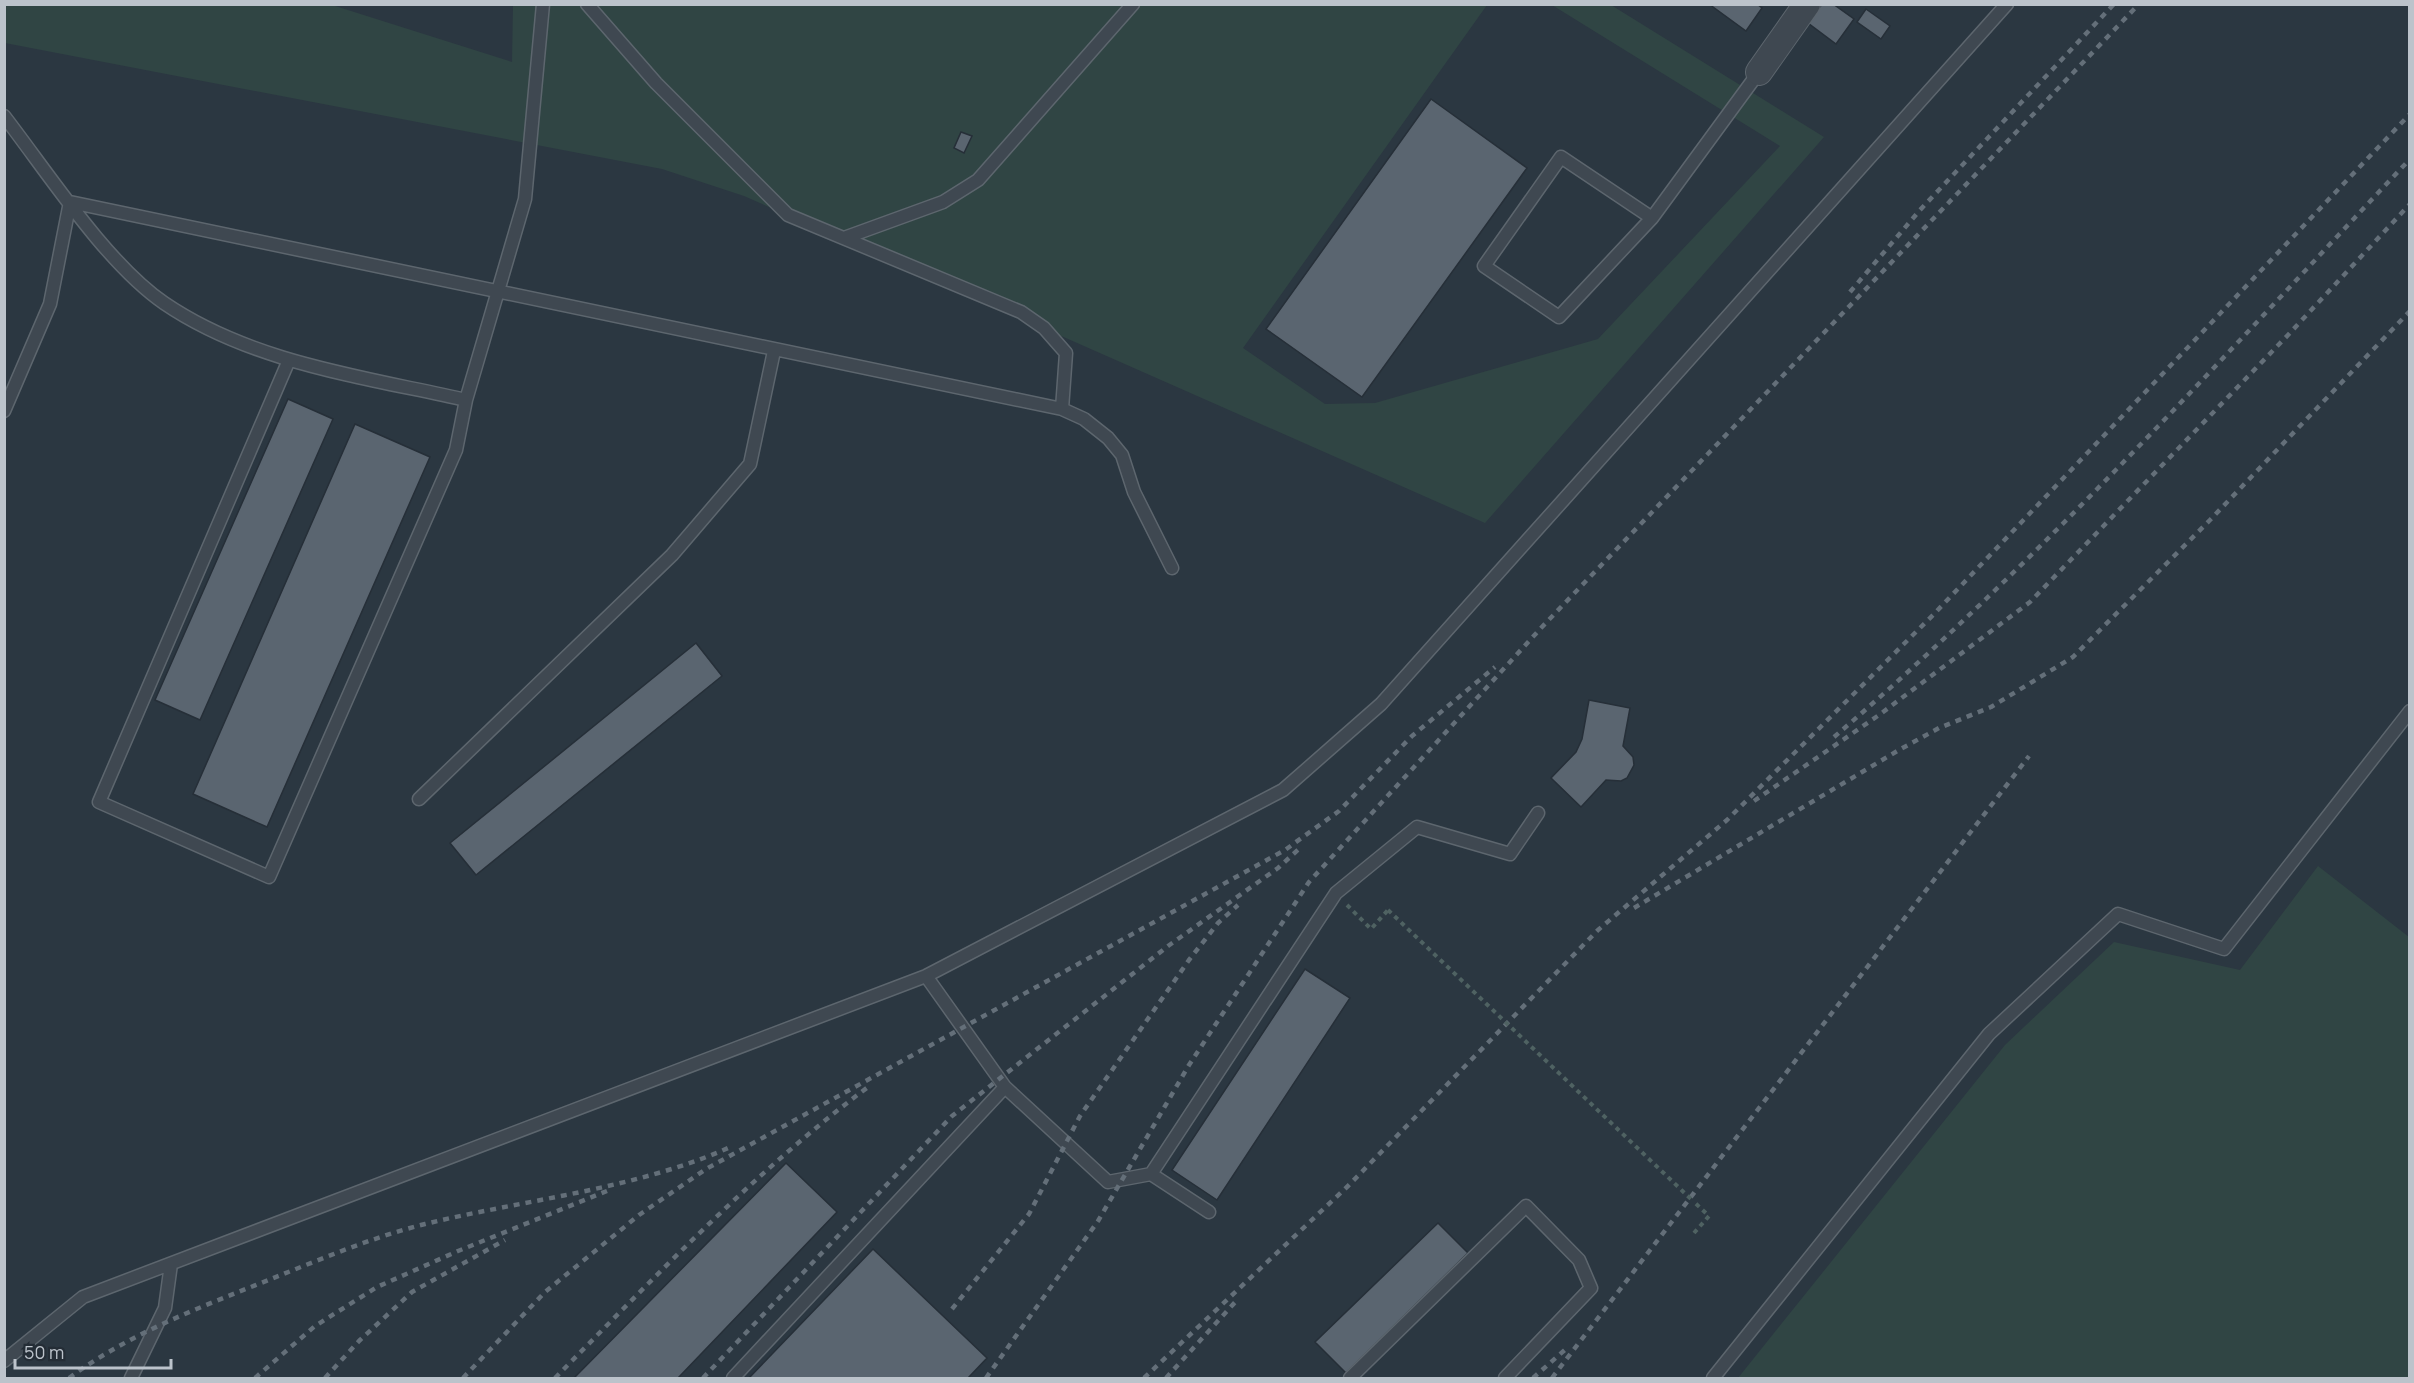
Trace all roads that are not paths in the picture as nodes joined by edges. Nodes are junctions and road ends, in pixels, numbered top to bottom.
1 (543, 4) edge
2 (587, 4) edge
3 (1133, 4) edge
4 (1807, 4) edge
5 (2007, 4) edge
6 (1759, 72) joint
7 (4, 116) edge
8 (70, 202) junction
9 (1652, 218) junction
10 (844, 238) junction
11 (498, 292) junction
12 (774, 351) junction
13 (290, 360) junction
14 (466, 400) junction
15 (1062, 409) junction
16 (4, 411) edge
17 (1172, 568) dead end
18 (2409, 711) edge
19 (418, 799) dead end
20 (1538, 813) dead end
21 (926, 976) junction
22 (1005, 1087) junction
23 (1151, 1174) junction
24 (1209, 1212) dead end
25 (171, 1264) junction
26 (4, 1361) edge
27 (131, 1378) edge
28 (733, 1378) edge
29 (1350, 1378) edge
30 (1505, 1378) edge
31 (1713, 1378) edge

1 - 11 lane
2 - 10 lane
3 - 10 lane
4 - 6 street
5 - 21 lane
6 - 9 lane
7 - 8 lane
8 - 11 lane
8 - 13 lane
8 - 16 lane
9 - 9 lane
10 - 15 lane
11 - 12 lane
11 - 14 lane
12 - 15 lane
12 - 19 lane
13 - 14 lane
13 - 14 lane
15 - 17 lane
18 - 31 lane
20 - 23 lane
21 - 22 lane
21 - 25 lane
22 - 23 lane
22 - 28 lane
23 - 24 lane
25 - 26 lane
25 - 27 lane
29 - 30 lane

